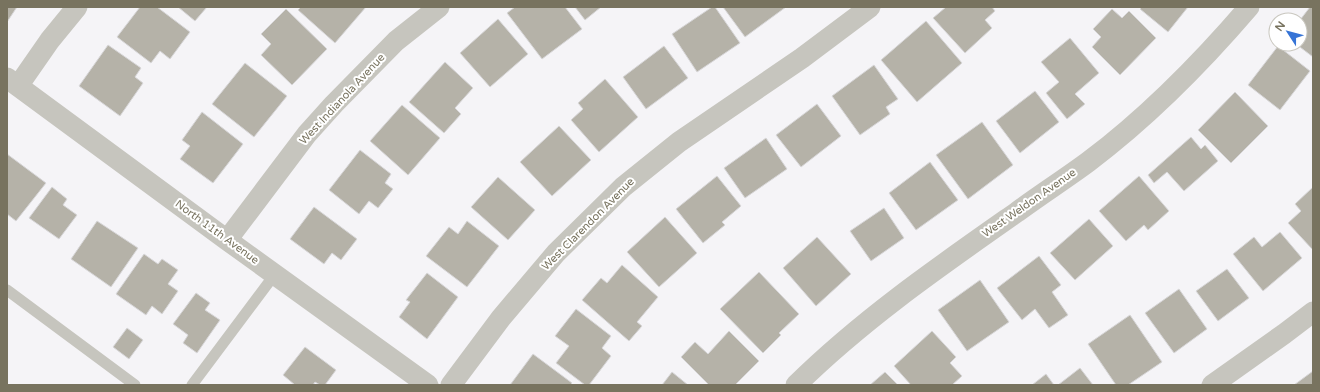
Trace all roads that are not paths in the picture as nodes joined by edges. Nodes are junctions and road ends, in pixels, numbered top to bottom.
1 (77, 7) edge
2 (439, 7) edge
3 (870, 7) edge
4 (1248, 7) edge
5 (13, 82) edge
6 (228, 240) junction
7 (275, 274) junction
8 (7, 290) edge
9 (1313, 312) edge
10 (416, 382) edge
11 (135, 385) edge
12 (192, 385) edge
13 (450, 385) edge
14 (796, 385) edge
15 (1212, 385) edge

1 - 5 street
2 - 6 street, West Indianola Avenue
3 - 13 street, West Clarendon Avenue
4 - 14 street, West Weldon Avenue
5 - 6 street, North 11th Avenue
6 - 7 street, North 11th Avenue
7 - 10 street, North 11th Avenue
7 - 12 lane
8 - 11 lane
9 - 15 street

